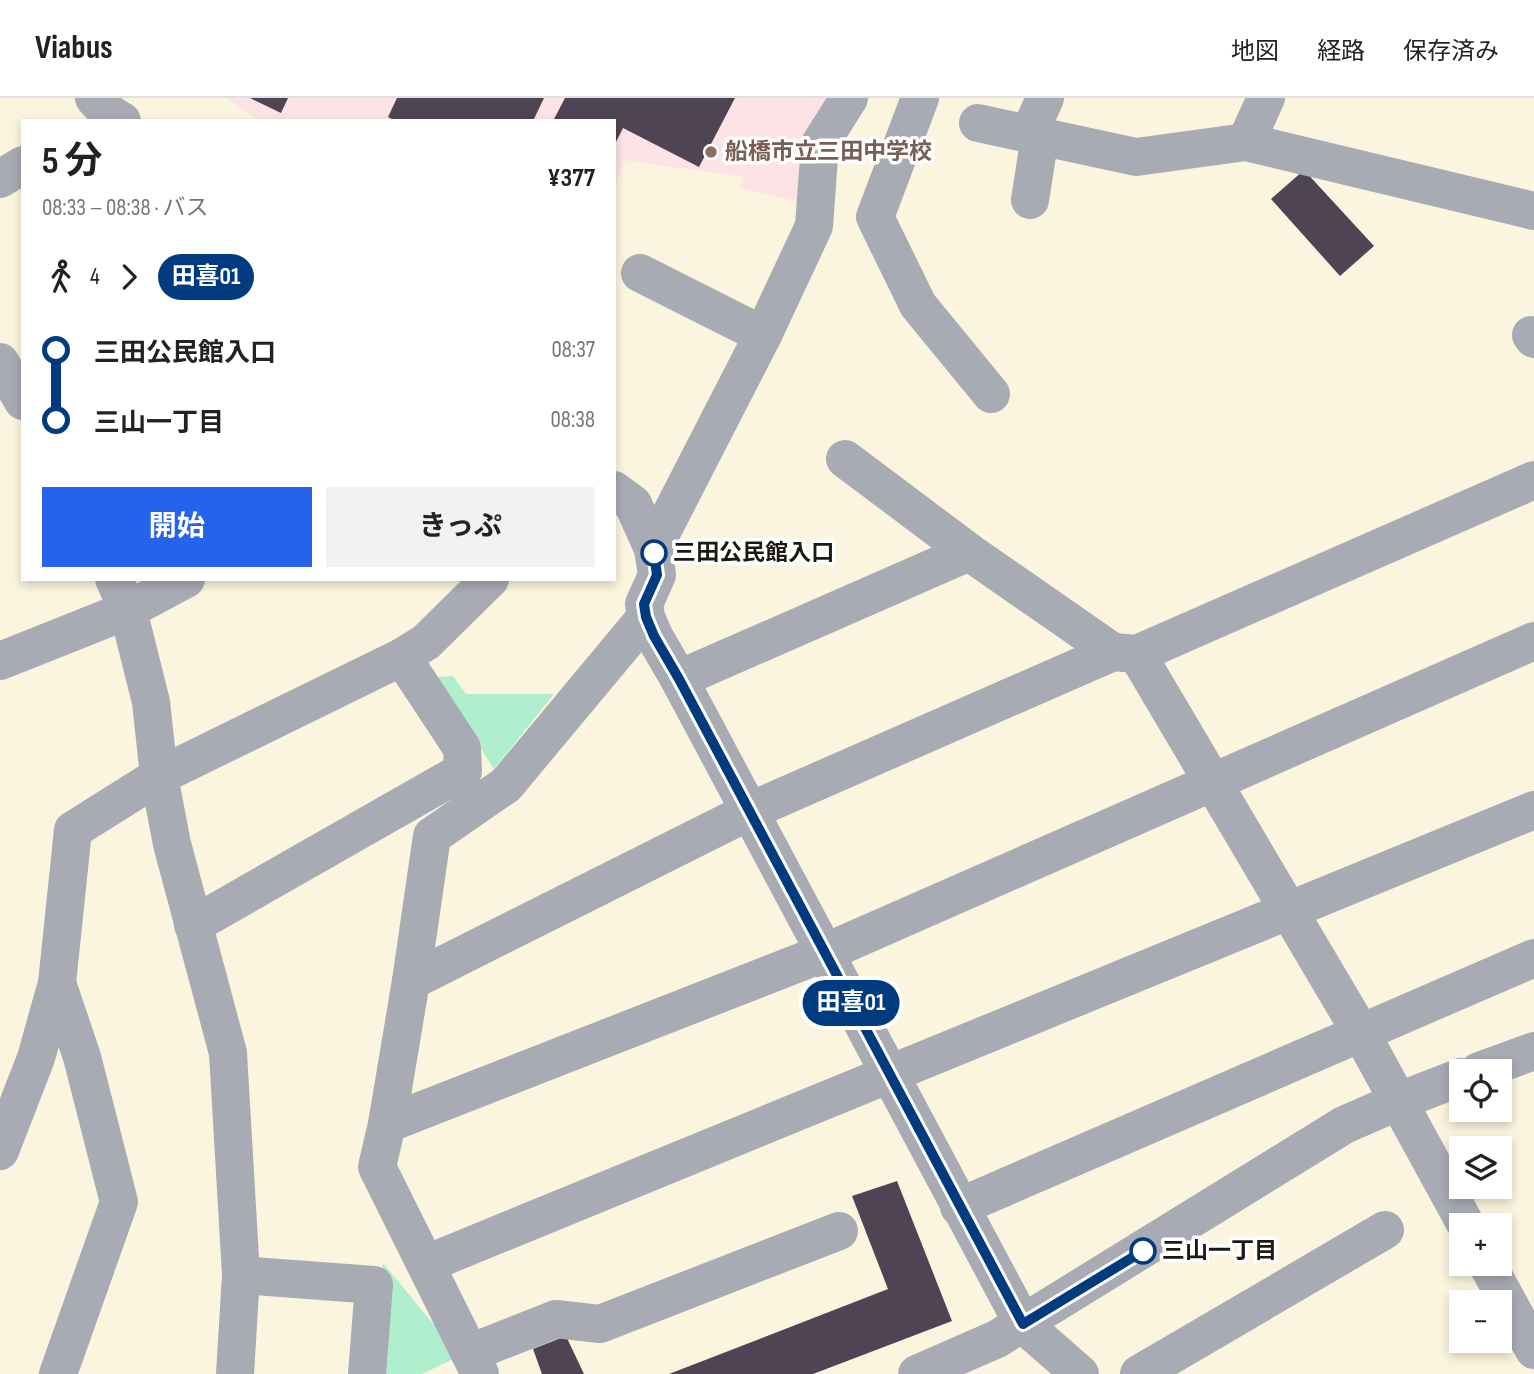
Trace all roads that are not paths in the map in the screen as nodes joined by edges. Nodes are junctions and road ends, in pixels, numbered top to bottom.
1 (849, 98) edge
2 (920, 98) edge
3 (1045, 98) edge
4 (1266, 98) edge
5 (978, 123) dead end
6 (1035, 135) junction
7 (1247, 142) junction
8 (21, 165) edge
9 (0, 179) edge
10 (1030, 200) dead end
11 (1534, 211) edge
12 (639, 273) dead end
13 (763, 335) junction
14 (991, 394) dead end
15 (845, 459) dead end
16 (1534, 480) edge
17 (616, 491) edge
18 (653, 549) junction
19 (969, 552) junction
20 (178, 581) edge
21 (488, 581) edge
22 (121, 595) edge
23 (646, 617) junction
24 (1534, 641) edge
25 (1125, 653) junction
26 (402, 657) junction
27 (0, 661) edge
28 (679, 679) junction
29 (159, 776) junction
30 (1213, 784) junction
31 (1534, 810) edge
32 (750, 811) junction
33 (1288, 911) junction
34 (193, 925) junction
35 (824, 953) junction
36 (1534, 958) edge
37 (411, 981) junction
38 (57, 983) junction
39 (1361, 1033) junction
40 (1534, 1051) edge
41 (1512, 1059) edge
42 (890, 1075) junction
43 (1449, 1082) edge
44 (1399, 1101) junction
45 (387, 1124) junction
46 (0, 1151) edge
47 (959, 1207) junction
48 (1460, 1213) edge
49 (1385, 1230) dead end
50 (839, 1231) dead end
51 (426, 1264) junction
52 (241, 1275) junction
53 (1494, 1276) edge
54 (1023, 1324) junction
55 (1534, 1350) edge
56 (475, 1363) edge
57 (58, 1374) edge
58 (235, 1374) edge
59 (367, 1374) edge
60 (917, 1374) edge
61 (1080, 1374) edge
62 (1139, 1374) edge

1 - 13 street
2 - 14 street
3 - 6 street
4 - 7 street
5 - 6 street
6 - 7 street
6 - 10 street
7 - 11 street
8 - 9 street
12 - 13 street
13 - 18 street
15 - 19 street
16 - 25 street
17 - 18 street
18 - 23 street
19 - 25 street
19 - 28 street
20 - 22 street
21 - 26 street
22 - 27 street
22 - 29 street
23 - 28 street
23 - 37 street
24 - 30 street
25 - 30 street
25 - 32 street
26 - 29 street
26 - 34 street
28 - 32 street
29 - 34 street
29 - 38 street
30 - 33 street
30 - 35 street
31 - 33 street
32 - 35 street
32 - 37 street
33 - 39 street
33 - 42 street
34 - 52 street
35 - 42 street
35 - 45 street
36 - 39 street
37 - 45 street
38 - 46 street
38 - 57 street
39 - 44 street
39 - 47 street
40 - 41 street
42 - 47 street
42 - 51 street
43 - 44 street
44 - 48 street
44 - 54 street
45 - 51 street
47 - 54 street
49 - 62 street
50 - 56 street
51 - 56 street
52 - 58 street
52 - 59 street
53 - 55 street
54 - 60 street
54 - 61 street

